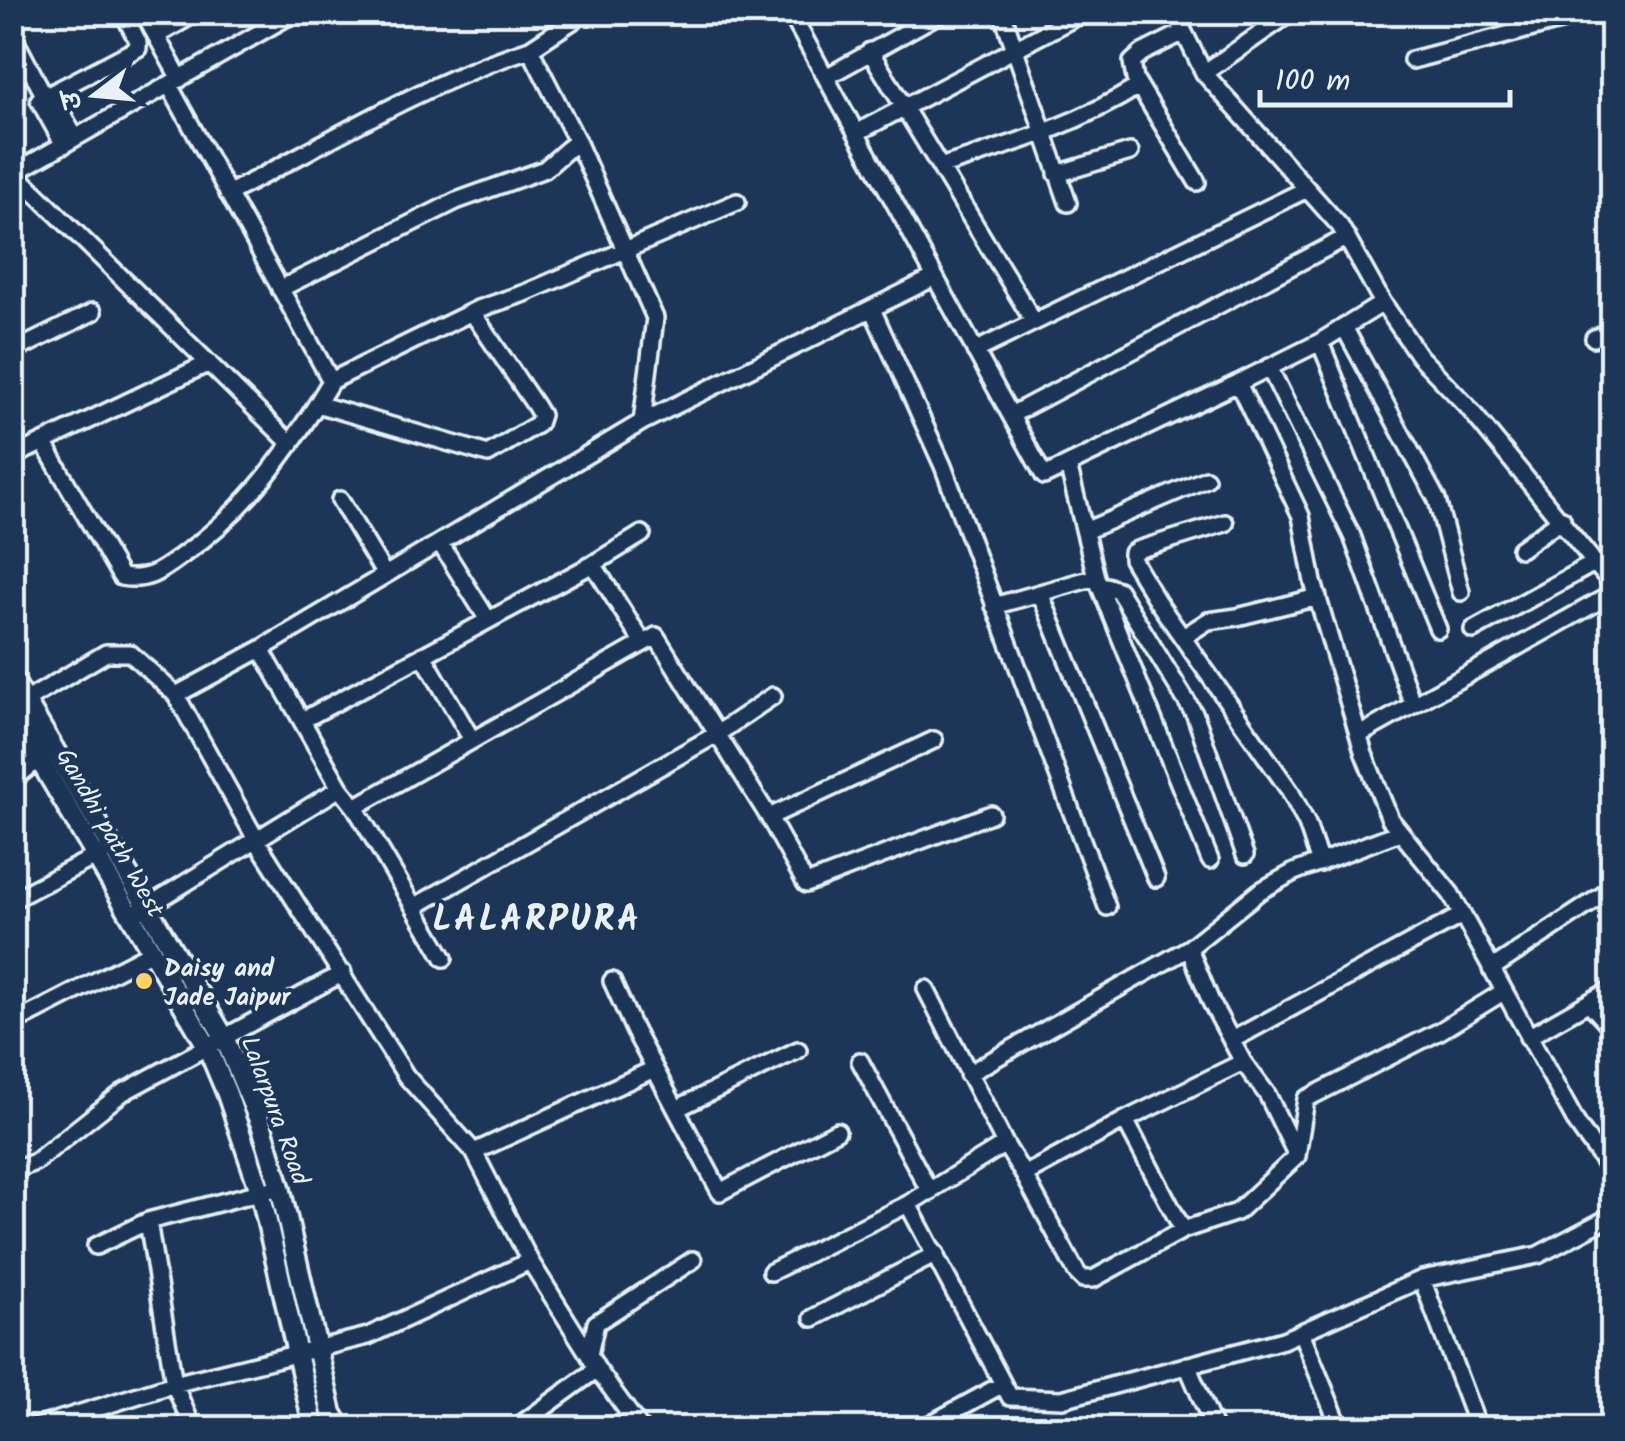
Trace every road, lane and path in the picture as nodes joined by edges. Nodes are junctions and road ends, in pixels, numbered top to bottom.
1 (123, 12) edge
2 (142, 12) edge
3 (198, 12) edge
4 (296, 12) edge
5 (586, 12) edge
6 (943, 12) edge
7 (1002, 12) edge
8 (1084, 12) edge
9 (1174, 12) edge
10 (1292, 12) edge
11 (1594, 12) edge
12 (796, 14) edge
13 (1182, 33) junction
14 (12, 34) edge
15 (156, 36) junction
16 (530, 49) junction
17 (1014, 49) junction
18 (870, 51) junction
19 (1412, 60) dead end
20 (1204, 74) junction
21 (826, 77) junction
22 (174, 82) junction
23 (1139, 86) junction
24 (45, 97) junction
25 (904, 107) junction
26 (856, 132) junction
27 (1043, 134) junction
28 (70, 141) junction
29 (578, 141) junction
30 (1130, 152) dead end
31 (940, 167) junction
32 (13, 173) edge
33 (1058, 174) junction
34 (1197, 182) dead end
35 (1307, 189) junction
36 (228, 194) junction
37 (736, 202) dead end
38 (1068, 204) dead end
39 (1346, 237) junction
40 (627, 248) junction
41 (935, 277) junction
42 (280, 289) junction
43 (1384, 303) junction
44 (872, 310) junction
45 (93, 312) dead end
46 (472, 312) junction
47 (1034, 322) junction
48 (1344, 327) junction
49 (1612, 332) edge
50 (1594, 338) dead end
51 (1320, 342) junction
52 (976, 350) junction
53 (12, 352) edge
54 (209, 363) junction
55 (1269, 367) junction
56 (331, 381) junction
57 (1238, 383) junction
58 (317, 404) junction
59 (1011, 415) junction
60 (642, 422) junction
61 (43, 442) junction
62 (292, 444) junction
63 (12, 457) edge
64 (1068, 465) junction
65 (1206, 479) dead end
66 (340, 500) dead end
67 (1562, 519) junction
68 (1225, 524) dead end
69 (1085, 531) junction
70 (642, 534) dead end
71 (440, 543) junction
72 (1520, 549) dead end
73 (1596, 562) junction
74 (593, 564) junction
75 (385, 575) junction
76 (1099, 583) junction
77 (1612, 584) edge
78 (1461, 592) dead end
79 (1040, 593) junction
80 (1612, 594) edge
81 (1318, 597) junction
82 (994, 606) junction
83 (488, 620) junction
84 (1438, 629) dead end
85 (1473, 630) dead end
86 (1183, 638) junction
87 (643, 644) junction
88 (261, 649) junction
89 (423, 655) junction
90 (12, 678) edge
91 (1409, 694) dead end
92 (176, 695) junction
93 (774, 696) dead end
94 (17, 707) edge
95 (303, 720) junction
96 (717, 734) junction
97 (1359, 735) junction
98 (472, 740) junction
99 (934, 740) dead end
100 (39, 759) junction
101 (12, 781) edge
102 (340, 788) junction
103 (355, 807) junction
104 (991, 814) dead end
105 (770, 817) junction
106 (1400, 832) junction
107 (257, 841) junction
108 (105, 852) junction
109 (1245, 855) dead end
110 (1210, 860) dead end
111 (1320, 863) junction
112 (1156, 878) dead end
113 (1612, 888) edge
114 (12, 900) edge
115 (414, 906) junction
116 (1107, 907) dead end
117 (139, 911) junction
118 (1462, 915) junction
119 (1188, 948) junction
120 (152, 952) junction
121 (444, 958) dead end
122 (1491, 969) junction
123 (343, 974) junction
124 (612, 981) dead end
125 (926, 989) dead end
126 (1612, 989) edge
127 (1503, 992) junction
128 (1589, 1003) junction
129 (12, 1024) edge
130 (1612, 1028) edge
131 (1528, 1038) junction
132 (1234, 1039) junction
133 (215, 1041) junction
134 (798, 1050) dead end
135 (860, 1062) dead end
136 (1243, 1062) junction
137 (654, 1069) junction
138 (968, 1074) junction
139 (676, 1110) junction
140 (1126, 1120) junction
141 (838, 1132) dead end
142 (1006, 1144) junction
143 (474, 1152) junction
144 (1296, 1156) junction
145 (12, 1170) edge
146 (1612, 1172) edge
147 (1024, 1175) junction
148 (280, 1187) junction
149 (260, 1191) junction
150 (930, 1192) junction
151 (908, 1204) junction
152 (1612, 1216) edge
153 (148, 1221) junction
154 (1183, 1230) junction
155 (96, 1246) dead end
156 (936, 1254) junction
157 (693, 1260) dead end
158 (530, 1261) junction
159 (771, 1272) dead end
160 (1422, 1279) junction
161 (813, 1318) dead end
162 (1301, 1332) junction
163 (316, 1349) junction
164 (296, 1354) junction
165 (593, 1362) junction
166 (1187, 1365) junction
167 (174, 1384) junction
168 (1003, 1384) junction
169 (1474, 1418) dead end
170 (33, 1428) edge
171 (193, 1428) edge
172 (314, 1428) edge
173 (341, 1428) edge
174 (516, 1428) edge
175 (640, 1428) edge
176 (922, 1428) edge
177 (1214, 1428) edge
178 (1340, 1428) edge

1 - 24 street
2 - 15 street
3 - 15 street
4 - 22 street
5 - 16 street
6 - 18 street
7 - 17 street
8 - 17 street
9 - 13 street
10 - 20 street
11 - 19 street
12 - 21 street
13 - 20 street
13 - 23 street
14 - 24 street
15 - 22 street
16 - 29 street
16 - 36 street
17 - 25 street
17 - 27 street
18 - 21 street
18 - 25 street
20 - 35 street
21 - 26 street
22 - 28 street
22 - 36 street
23 - 27 street
23 - 34 street
24 - 28 street
25 - 26 street
25 - 31 street
26 - 41 street
27 - 31 street
27 - 33 street
28 - 32 street
29 - 40 street
29 - 42 street
30 - 33 street
31 - 47 street
32 - 54 street
33 - 38 street
35 - 39 street
35 - 47 street
36 - 42 street
37 - 40 street
39 - 43 street
39 - 59 street
40 - 46 street
40 - 60 street
41 - 44 street
41 - 52 street
42 - 56 street
43 - 48 street
43 - 67 street
44 - 60 street
44 - 82 street
45 - 53 street
46 - 56 street
46 - 58 street
47 - 52 street
48 - 51 street
48 - 78 street
49 - 50 street
51 - 55 street
51 - 84 street
52 - 59 street
54 - 61 street
54 - 62 street
55 - 57 street
55 - 91 street
56 - 58 street
57 - 64 street
57 - 81 street
58 - 62 street
59 - 64 street
60 - 71 street
61 - 62 street
61 - 63 street
64 - 69 street
65 - 69 street
66 - 75 street
67 - 72 street
67 - 73 street
68 - 86 street
69 - 76 street
70 - 74 street
71 - 75 street
71 - 83 street
73 - 77 street
73 - 85 street
74 - 83 street
74 - 87 street
75 - 88 street
76 - 79 street
76 - 109 street
76 - 110 street
79 - 82 street
79 - 112 street
80 - 97 street
81 - 86 street
81 - 97 street
82 - 116 street
83 - 89 street
86 - 111 street
87 - 96 street
87 - 98 street
88 - 92 street
88 - 95 street
89 - 95 street
89 - 98 street
90 - 94 street
92 - 94 street
92 - 107 street
93 - 96 street
94 - 100 street, Gandhi path West
94 - 108 street
95 - 102 street
96 - 105 street
96 - 115 street
97 - 106 street
98 - 103 street
99 - 105 street
100 - 101 street
100 - 108 street, Gandhi path West
102 - 103 street
102 - 107 street
103 - 115 street
104 - 105 street
106 - 111 street
106 - 118 street
107 - 117 street
107 - 123 street
108 - 114 street
108 - 117 street, Gandhi path West
111 - 119 street
113 - 122 street
115 - 121 street
117 - 120 street, Gandhi path West
117 - 133 street, Lalarpura Road
118 - 122 street
118 - 132 street
119 - 132 street
119 - 138 street
120 - 129 street
120 - 133 street, Gandhi path West
122 - 127 street
123 - 133 street
123 - 143 street
124 - 137 street
125 - 138 street
126 - 128 street
127 - 131 street
127 - 144 street
128 - 130 street
128 - 131 street
131 - 146 street
132 - 136 street
133 - 145 street
133 - 148 street, Lalarpura Road
133 - 149 street, Gandhi path West
134 - 139 street
135 - 150 street
136 - 140 street
136 - 144 street
137 - 139 street
137 - 143 street
138 - 142 street
139 - 141 street
140 - 147 street
140 - 154 street
142 - 147 street
142 - 150 street
143 - 158 street
144 - 154 street
147 - 154 street
148 - 149 street
148 - 163 street, Lalarpura Road
149 - 153 street
149 - 164 street, Gandhi path West
150 - 151 street
151 - 156 street
151 - 159 street
152 - 160 street
153 - 155 street
153 - 167 street
156 - 161 street
156 - 168 street
157 - 165 street
158 - 163 street
158 - 165 street
160 - 162 street
160 - 169 street
162 - 166 street
162 - 178 street
163 - 164 street
163 - 173 street, Lalarpura Road
164 - 167 street
164 - 172 street, Gandhi path West
165 - 174 street
165 - 175 street
166 - 168 street
166 - 177 street
167 - 170 street
167 - 171 street
168 - 176 street

